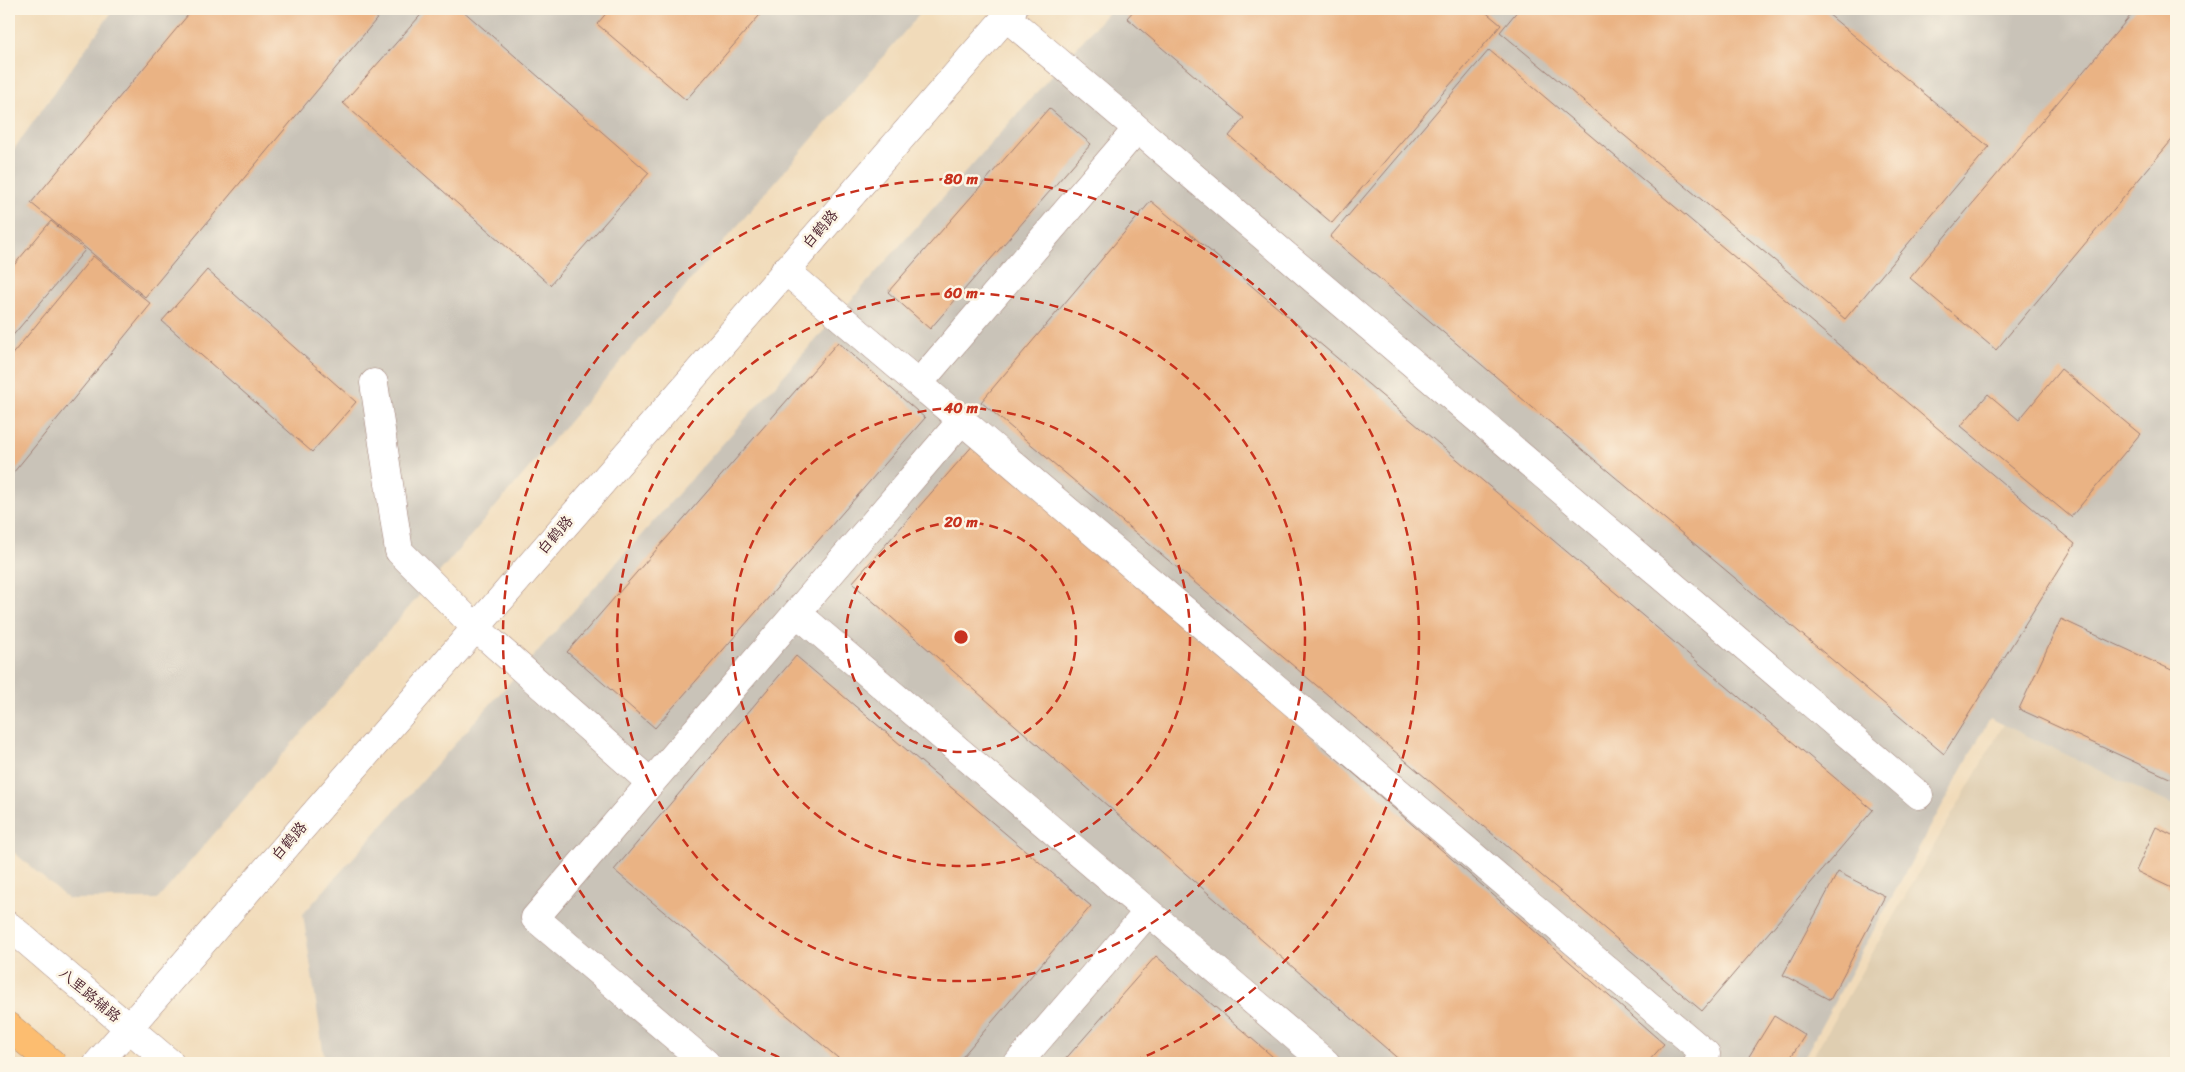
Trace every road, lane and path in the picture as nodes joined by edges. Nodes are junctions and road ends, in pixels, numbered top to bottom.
1 (1010, 13) edge
2 (1137, 129) junction
3 (785, 270) junction
4 (918, 383) junction
5 (374, 384) dead end
6 (962, 420) junction
7 (797, 613) junction
8 (475, 627) junction
9 (651, 783) junction
10 (1919, 795) dead end
11 (1148, 912) junction
12 (9, 926) edge
13 (9, 1027) edge
14 (128, 1027) junction
15 (52, 1063) edge
16 (98, 1063) edge
17 (170, 1063) edge
18 (706, 1063) edge
19 (1018, 1063) edge
20 (1326, 1063) edge
21 (1698, 1063) edge

1 - 2 street
1 - 3 street, 白鹤路
2 - 4 street
2 - 10 street
3 - 4 street
3 - 8 street, 白鹤路
4 - 6 street
5 - 8 street
6 - 7 street
6 - 21 street
7 - 9 street
7 - 11 street
8 - 9 street
8 - 14 street, 白鹤路
9 - 18 street
11 - 19 street
11 - 20 street
12 - 14 street, 八里路辅路
13 - 15 main road
14 - 16 street, 白鹤路
14 - 17 street, 八里路辅路

